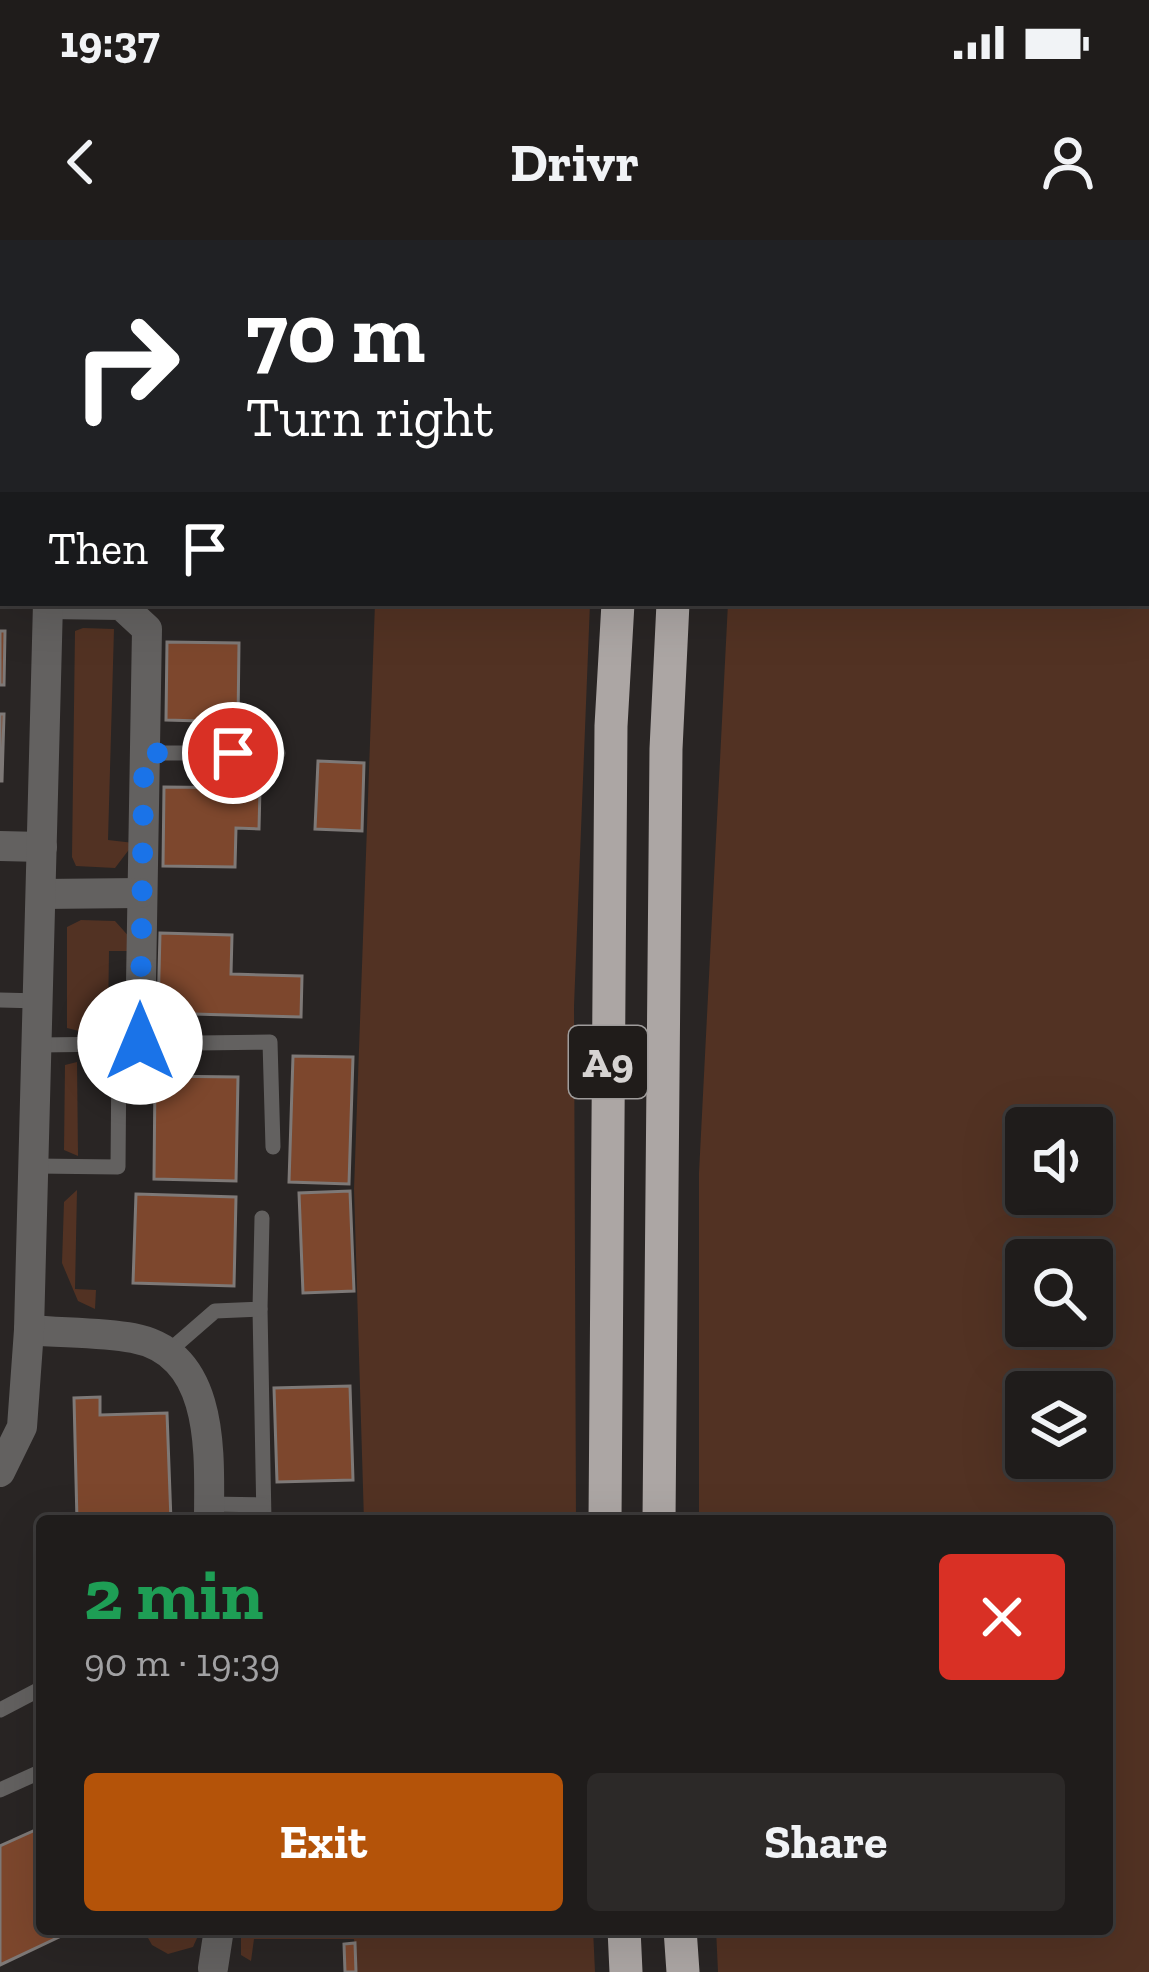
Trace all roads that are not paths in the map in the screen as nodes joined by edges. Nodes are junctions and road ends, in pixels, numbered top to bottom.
1 (48, 606) edge
2 (127, 606) edge
3 (618, 606) edge
4 (673, 606) edge
5 (144, 753) junction
6 (278, 753) dead end
7 (0, 846) edge
8 (42, 847) junction
9 (140, 893) junction
10 (42, 894) junction
11 (0, 1000) edge
12 (40, 1001) junction
13 (39, 1045) junction
14 (129, 1045) junction
15 (273, 1147) dead end
16 (36, 1166) junction
17 (262, 1218) dead end
18 (260, 1309) junction
19 (29, 1330) junction
20 (169, 1351) junction
21 (0, 1472) edge
22 (209, 1512) edge
23 (264, 1513) edge
24 (605, 1515) edge
25 (659, 1515) edge
26 (36, 1691) edge
27 (0, 1711) edge
28 (36, 1774) edge
29 (0, 1790) edge
30 (219, 1935) edge
31 (624, 1935) edge
32 (680, 1935) edge
33 (213, 1968) dead end
34 (626, 1972) edge
35 (683, 1972) edge

1 - 8 street
2 - 5 street
3 - 24 highway, A9
4 - 25 highway, A9
5 - 6 lane
5 - 9 street
7 - 8 street
8 - 10 street
9 - 10 street
9 - 14 street
10 - 12 street
11 - 12 lane
12 - 13 street
13 - 14 lane
13 - 16 street
14 - 15 lane
14 - 16 lane
16 - 19 street
17 - 18 lane
18 - 20 lane
18 - 23 lane
19 - 20 street
19 - 21 street
20 - 22 street
22 - 23 lane
26 - 27 lane
28 - 29 lane
30 - 33 street
31 - 34 highway
32 - 35 highway

